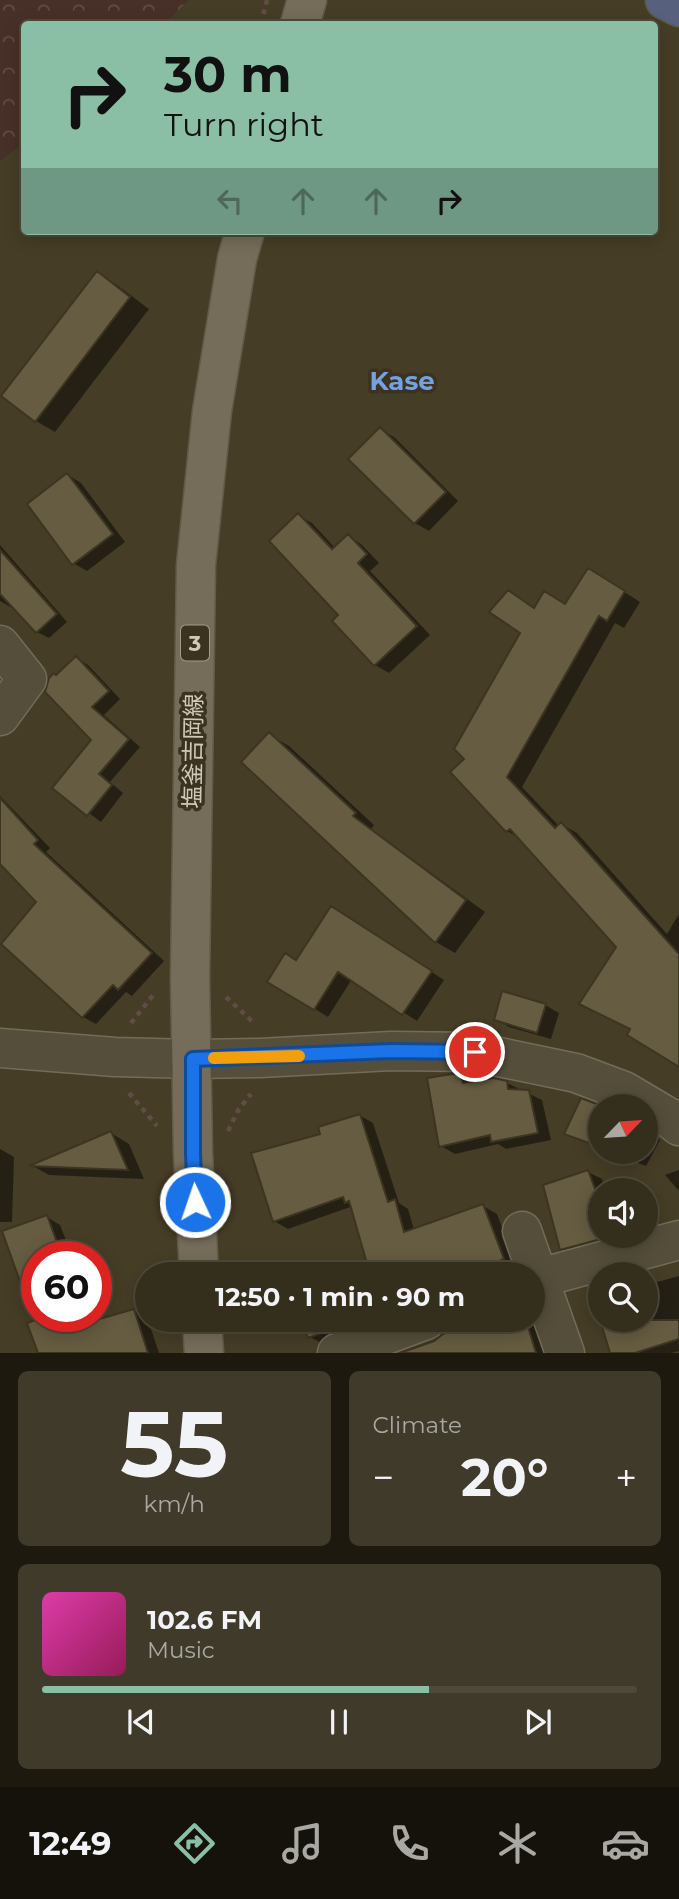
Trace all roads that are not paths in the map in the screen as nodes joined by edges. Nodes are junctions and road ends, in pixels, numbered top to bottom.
1 (307, 0) edge
2 (665, 0) edge
3 (679, 7) edge
4 (301, 21) edge
5 (244, 235) edge
6 (0, 645) edge
7 (0, 716) edge
8 (0, 1048) edge
9 (193, 1059) junction
10 (679, 1126) edge
11 (522, 1231) dead end
12 (679, 1240) edge
13 (199, 1262) edge
14 (530, 1262) edge
15 (545, 1276) edge
16 (545, 1304) edge
17 (203, 1332) edge
18 (394, 1332) edge
19 (204, 1353) edge
20 (337, 1353) edge
21 (565, 1353) edge

1 - 4 main road
2 - 3 highway
5 - 9 main road, 塩釜吉岡線 / 3
6 - 7 street
8 - 9 street
9 - 10 street
9 - 13 main road, 塩釜吉岡線 / 3
11 - 14 street
12 - 15 street
16 - 21 street
17 - 19 main road
18 - 20 street

